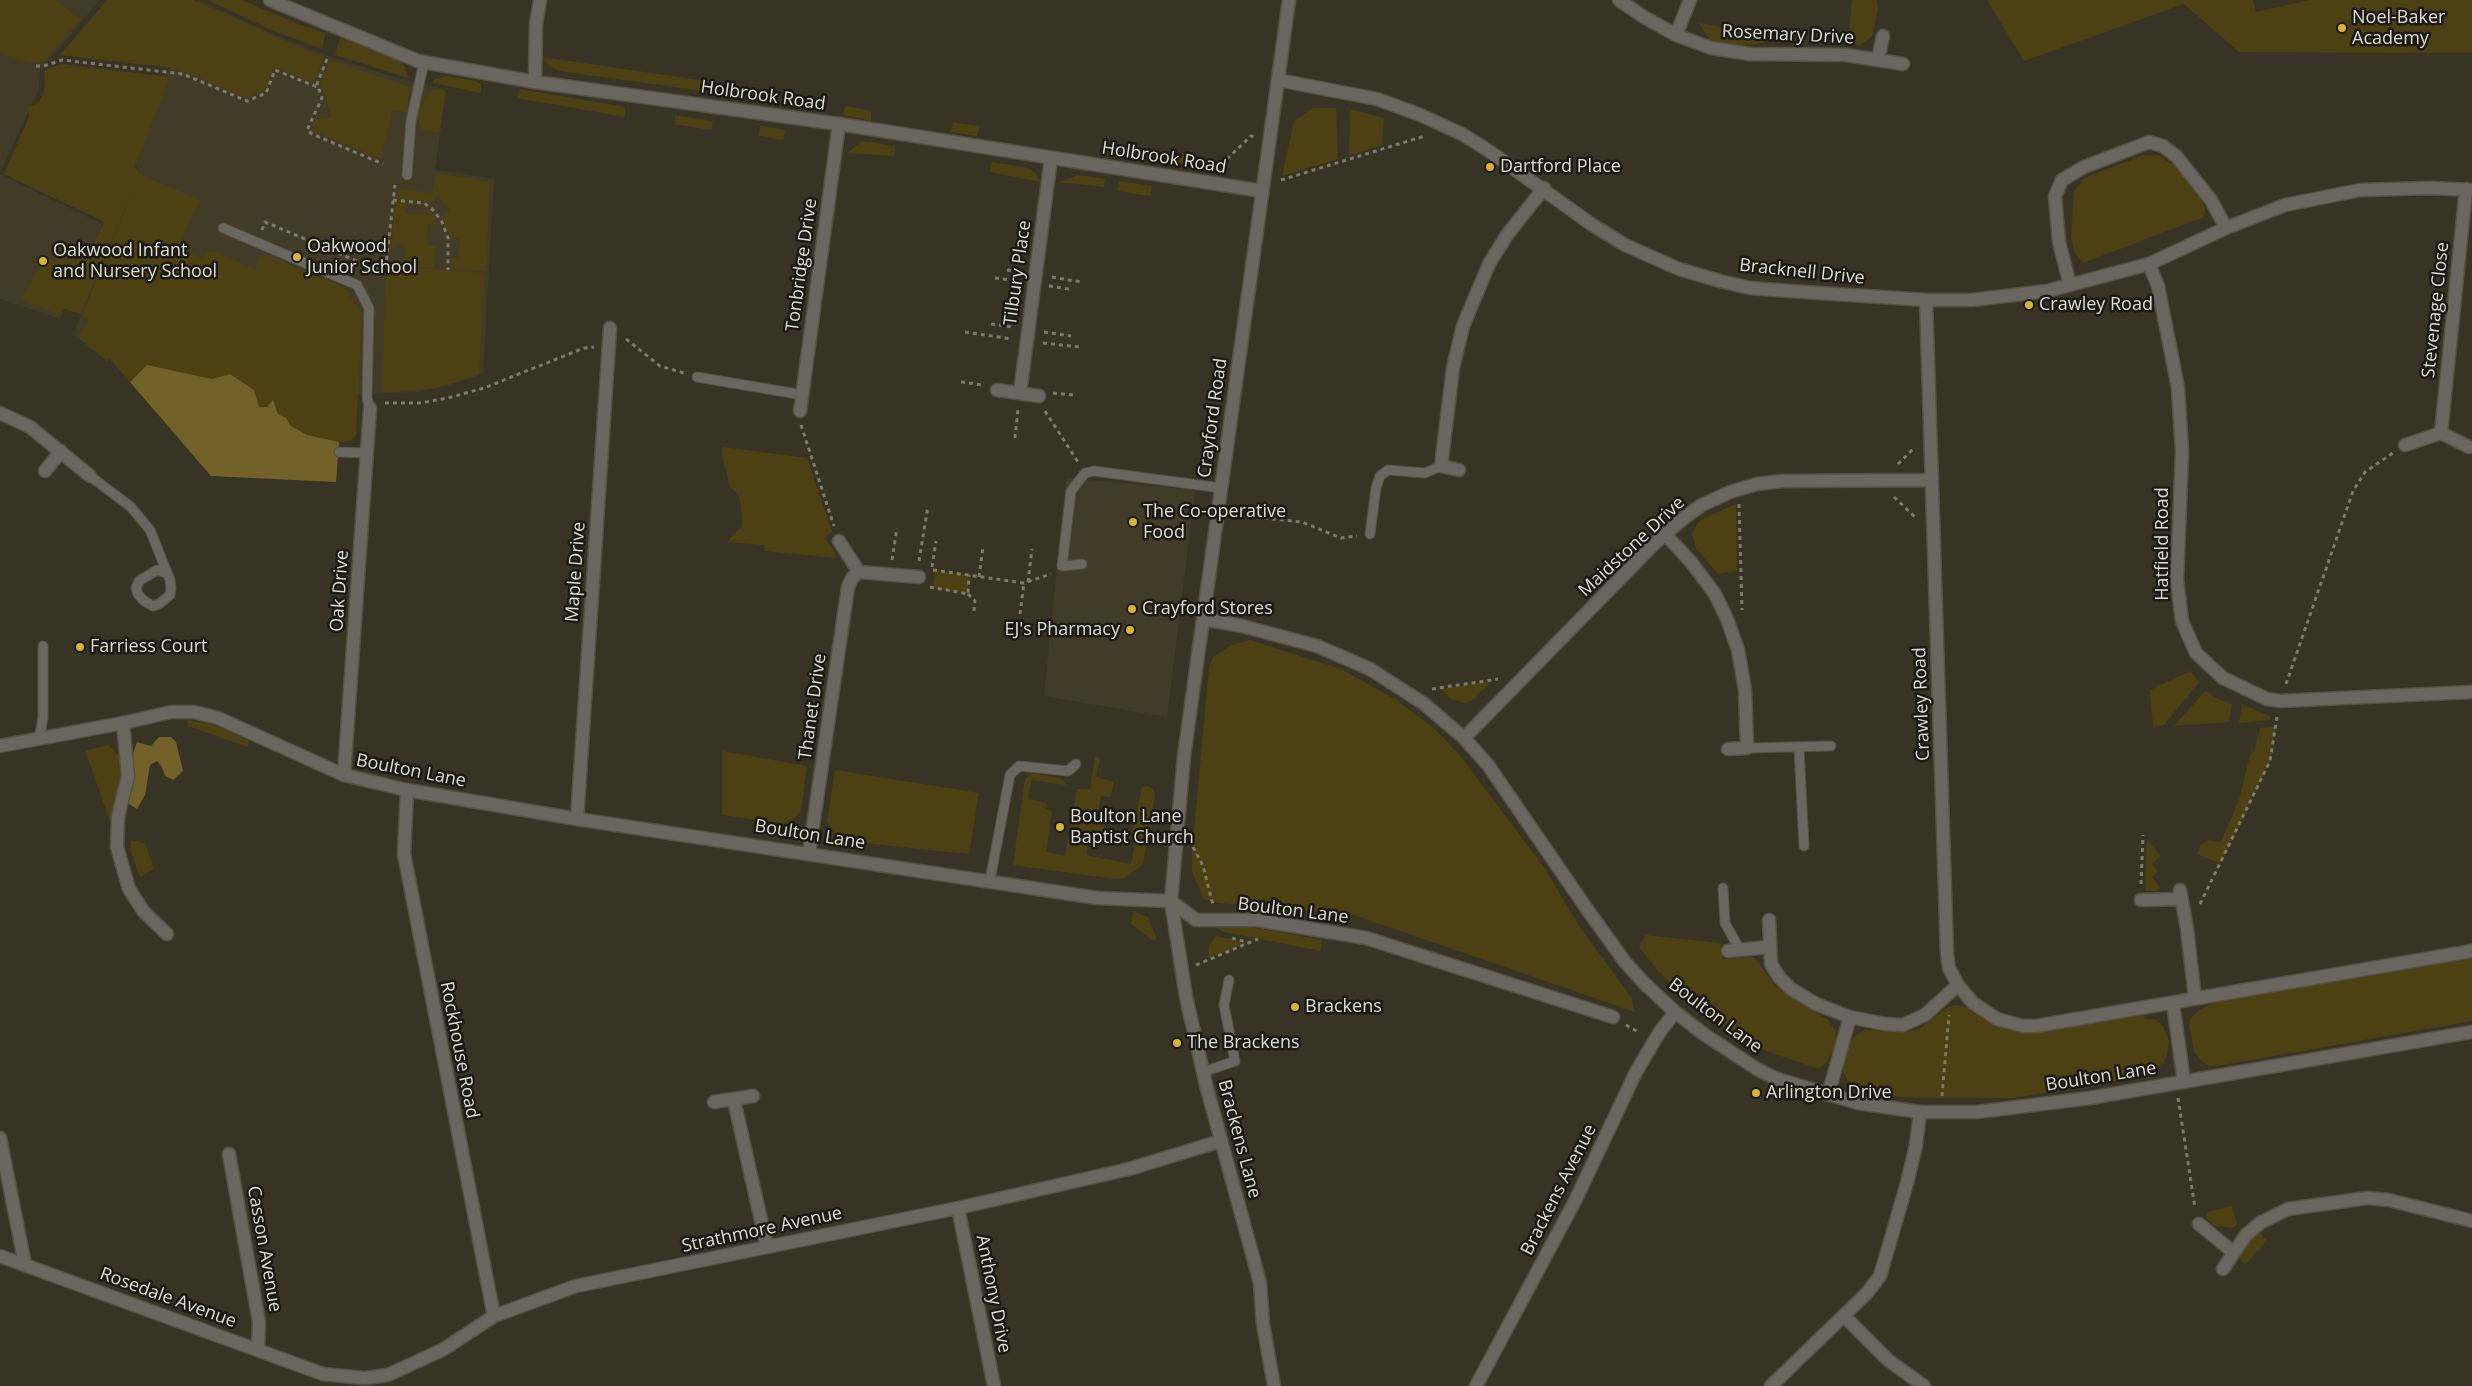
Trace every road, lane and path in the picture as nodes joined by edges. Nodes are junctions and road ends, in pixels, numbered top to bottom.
1 (270, 0) edge
2 (540, 0) edge
3 (1289, 0) edge
4 (1619, 0) edge
5 (1690, 0) edge
6 (1676, 35) junction
7 (1883, 36) dead end
8 (327, 59) dead end
9 (1878, 60) junction
10 (424, 62) junction
11 (1903, 64) dead end
12 (36, 66) dead end
13 (1278, 80) junction
14 (534, 82) junction
15 (317, 87) junction
16 (839, 124) junction
17 (1450, 128) junction
18 (1270, 141) junction
19 (1051, 158) junction
20 (1227, 159) dead end
21 (383, 164) dead end
22 (407, 176) dead end
23 (394, 185) dead end
24 (1262, 188) junction
25 (1544, 188) junction
26 (2469, 190) edge
27 (393, 200) junction
28 (223, 228) dead end
29 (2226, 228) junction
30 (258, 241) junction
31 (2149, 264) junction
32 (448, 270) dead end
33 (2070, 285) junction
34 (1926, 300) junction
35 (610, 328) joint
36 (610, 344) junction
37 (697, 377) joint
38 (997, 390) dead end
39 (1020, 393) junction
40 (803, 395) junction
41 (1039, 396) joint
42 (369, 405) junction
43 (800, 411) joint
44 (0, 413) edge
45 (1930, 431) junction
46 (2441, 434) junction
47 (1015, 438) dead end
48 (2405, 446) joint
49 (2469, 447) dead end
50 (61, 451) junction
51 (339, 452) dead end
52 (367, 453) junction
53 (1441, 466) junction
54 (1459, 470) dead end
55 (45, 471) dead end
56 (1085, 473) junction
57 (90, 476) joint
58 (1931, 480) junction
59 (1880, 481) junction
60 (1221, 488) junction
61 (1739, 488) junction
62 (928, 506) dead end
63 (1216, 513) junction
64 (897, 528) dead end
65 (1370, 534) joint
66 (1665, 534) junction
67 (1933, 534) junction
68 (839, 541) joint
69 (936, 541) dead end
70 (983, 547) dead end
71 (1032, 550) dead end
72 (1082, 564) dead end
73 (1062, 566) junction
74 (931, 570) junction
75 (166, 572) dead end
76 (859, 572) junction
77 (889, 573) junction
78 (920, 573) junction
79 (969, 575) junction
80 (979, 577) junction
81 (1026, 583) junction
82 (968, 594) junction
83 (974, 611) dead end
84 (1020, 614) dead end
85 (1742, 614) dead end
86 (1203, 619) junction
87 (43, 646) dead end
88 (1525, 676) junction
89 (1409, 692) junction
90 (2472, 692) edge
91 (2280, 701) junction
92 (123, 723) junction
93 (1464, 738) junction
94 (39, 739) junction
95 (0, 746) edge
96 (1831, 746) dead end
97 (1747, 748) junction
98 (1799, 748) junction
99 (1728, 750) dead end
100 (1076, 764) dead end
101 (344, 775) junction
102 (407, 790) junction
103 (577, 819) junction
104 (2143, 835) dead end
105 (1190, 841) dead end
106 (1804, 846) dead end
107 (809, 853) junction
108 (990, 880) junction
109 (1723, 888) dead end
110 (1171, 900) junction
111 (2141, 900) joint
112 (1218, 920) junction
113 (1769, 920) dead end
114 (2187, 929) junction
115 (167, 934) dead end
116 (1258, 939) dead end
117 (1769, 947) junction
118 (1734, 950) joint
119 (2472, 950) edge
120 (1182, 970) junction
121 (1229, 980) dead end
122 (1955, 988) junction
123 (2195, 998) junction
124 (2173, 1003) junction
125 (1675, 1012) junction
126 (1850, 1016) junction
127 (1613, 1017) joint
128 (2472, 1032) edge
129 (1654, 1041) junction
130 (1203, 1072) junction
131 (2180, 1082) junction
132 (1828, 1095) junction
133 (753, 1096) dead end
134 (734, 1100) junction
135 (714, 1102) dead end
136 (1920, 1112) junction
137 (1941, 1112) junction
138 (0, 1138) edge
139 (1221, 1141) junction
140 (229, 1154) dead end
141 (958, 1208) junction
142 (2472, 1221) edge
143 (2199, 1224) joint
144 (767, 1247) junction
145 (2233, 1252) junction
146 (0, 1256) edge
147 (25, 1265) junction
148 (2223, 1270) dead end
149 (494, 1316) junction
150 (1844, 1316) junction
151 (258, 1350) junction
152 (324, 1380) edge
153 (994, 1386) edge
154 (1274, 1386) edge
155 (1476, 1386) edge
156 (1771, 1386) edge
157 (1924, 1386) edge

1 - 10 street, Holbrook Road
2 - 14 street
3 - 13 street, Crayford Road
4 - 6 street, Rosemary Drive
5 - 6 street
6 - 9 street, Rosemary Drive
7 - 9 street, Rosemary Drive
8 - 15 path
9 - 11 street, Rosemary Drive
10 - 14 street, Holbrook Road
10 - 22 lane
12 - 15 path
13 - 17 street, Bracknell Drive
13 - 18 street, Crayford Road
14 - 16 street, Holbrook Road
15 - 21 path
16 - 19 street, Holbrook Road
16 - 40 street, Tonbridge Drive
17 - 24 path
17 - 25 street, Bracknell Drive
18 - 20 path
18 - 24 street, Crayford Road
19 - 24 street, Holbrook Road
19 - 39 street, Tilbury Place
23 - 27 path
24 - 60 street, Crayford Road
25 - 34 street, Bracknell Drive
25 - 53 street
26 - 29 street, Bracknell Drive
26 - 46 street, Stevenage Close
27 - 30 path
27 - 32 path
28 - 30 lane
29 - 31 street, Bracknell Drive
29 - 33 street
30 - 42 lane
31 - 33 street, Bracknell Drive
31 - 91 street, Hatfield Road
33 - 34 street, Bracknell Drive
34 - 45 street, Crawley Road
35 - 36 street, Maple Drive
35 - 37 path
36 - 42 path
36 - 103 street, Maple Drive
37 - 40 lane
38 - 39 street
39 - 41 street
39 - 47 path
40 - 43 street, Tonbridge Drive
41 - 56 path
42 - 52 street, Oak Drive
43 - 68 path
44 - 50 street
45 - 58 street, Crawley Road
45 - 59 path
46 - 48 street
46 - 49 street
48 - 91 path
50 - 55 street
50 - 57 street
51 - 52 lane
52 - 101 street, Oak Drive
53 - 54 street
53 - 65 lane
56 - 60 lane
56 - 73 lane
57 - 75 lane
58 - 59 street, Maidstone Drive
58 - 67 street, Crawley Road
59 - 61 street, Maidstone Drive
59 - 67 path
60 - 63 street, Crayford Road
61 - 66 street, Maidstone Drive
61 - 85 path
62 - 78 path
63 - 65 path
63 - 86 street, Crayford Road
64 - 77 path
66 - 88 street, Maidstone Drive
66 - 97 street
67 - 122 street, Crawley Road
68 - 76 street
69 - 74 path
70 - 80 path
71 - 81 path
72 - 73 lane
73 - 81 path
74 - 78 path
74 - 79 path
76 - 77 street
76 - 107 street, Thanet Drive
77 - 78 street
78 - 82 path
79 - 80 path
79 - 82 path
80 - 81 path
81 - 84 path
82 - 83 path
86 - 89 street, Boulton Lane
86 - 110 street, Crayford Road
87 - 94 lane
88 - 89 path
88 - 93 street, Maidstone Drive
89 - 93 street, Boulton Lane
90 - 91 street, Hatfield Road
91 - 114 path
92 - 94 street, Boulton Lane
92 - 101 street, Boulton Lane
92 - 115 street
93 - 125 street, Boulton Lane
94 - 95 street, Boulton Lane
96 - 98 lane
97 - 98 lane
97 - 99 street
98 - 106 lane
100 - 108 lane
101 - 102 street, Boulton Lane
102 - 103 street, Boulton Lane
102 - 149 street, Rockhouse Road
103 - 107 street, Boulton Lane
104 - 111 path
105 - 112 path
107 - 108 street, Boulton Lane
108 - 110 street, Boulton Lane
109 - 118 lane
110 - 112 street, Boulton Lane
110 - 120 street, Brackens Lane
111 - 114 street
112 - 127 street, Boulton Lane
113 - 117 street
114 - 123 street
116 - 120 path
117 - 118 street
117 - 126 street
119 - 123 street
120 - 130 street, Brackens Lane
121 - 130 lane
122 - 124 street
122 - 126 street
122 - 137 path
123 - 124 street
124 - 131 street
125 - 129 street, Brackens Avenue
125 - 132 street, Boulton Lane
126 - 132 street
127 - 129 path
128 - 131 street, Boulton Lane
129 - 155 street, Brackens Avenue
130 - 139 street, Brackens Lane
131 - 137 street, Boulton Lane
131 - 143 path
132 - 136 street, Boulton Lane
133 - 134 street
134 - 135 street
134 - 144 street
136 - 137 street, Boulton Lane
136 - 150 street
138 - 147 street
139 - 141 street, Strathmore Avenue
139 - 154 street, Brackens Lane
140 - 151 street, Casson Avenue
141 - 144 street, Strathmore Avenue
141 - 153 street, Anthony Drive
142 - 145 street
143 - 145 street
144 - 149 street, Strathmore Avenue
145 - 148 street
146 - 147 street, Rosedale Avenue
147 - 151 street, Rosedale Avenue
149 - 152 street, Strathmore Avenue
150 - 156 street
150 - 157 street
151 - 152 street, Rosedale Avenue

